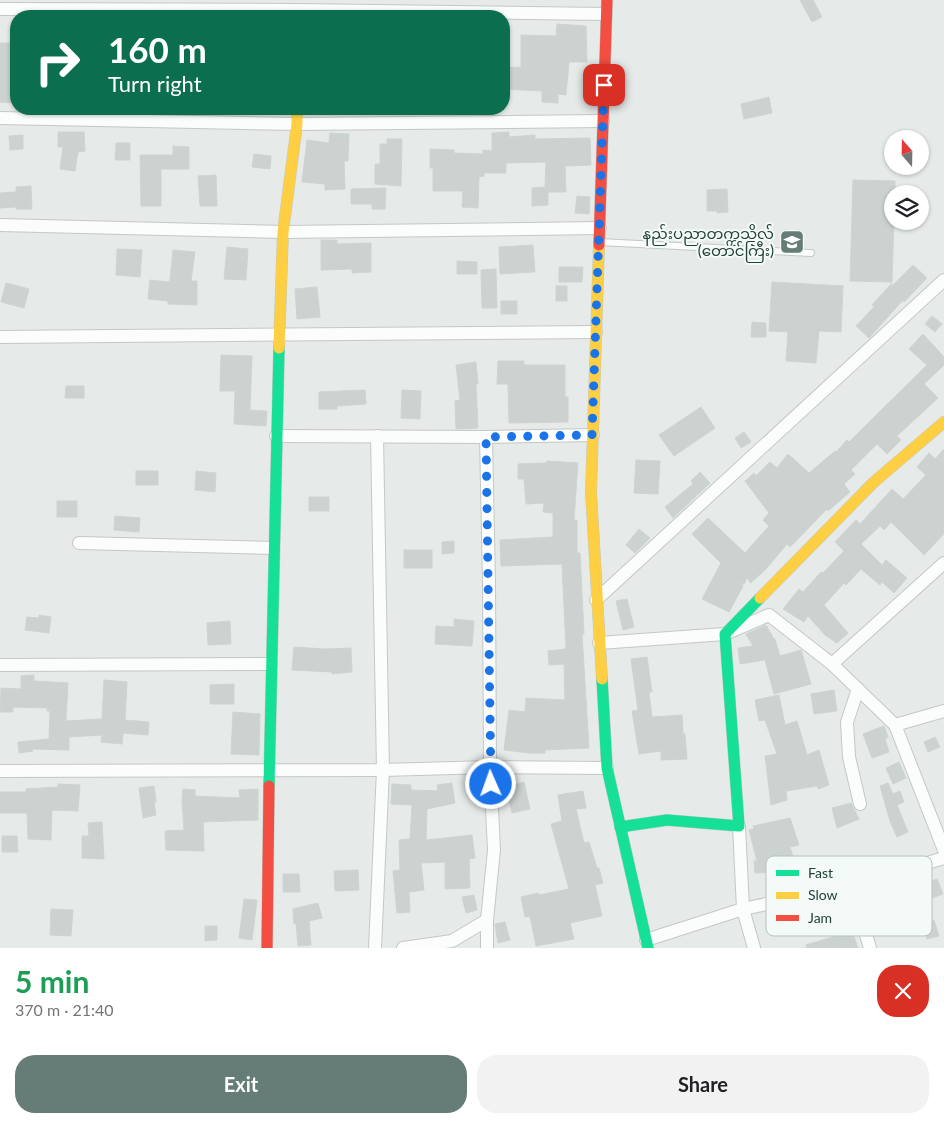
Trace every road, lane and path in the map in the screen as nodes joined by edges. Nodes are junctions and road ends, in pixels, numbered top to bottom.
1 (606, 0) edge
2 (0, 9) edge
3 (296, 9) edge
4 (358, 10) edge
5 (510, 12) edge
6 (606, 14) junction
7 (297, 115) edge
8 (0, 118) edge
9 (603, 121) junction
10 (297, 124) junction
11 (0, 225) edge
12 (600, 228) junction
13 (283, 232) junction
14 (599, 242) junction
15 (812, 253) dead end
16 (944, 280) edge
17 (596, 332) junction
18 (278, 334) junction
19 (0, 336) edge
20 (944, 422) edge
21 (592, 435) junction
22 (276, 436) junction
23 (377, 436) junction
24 (486, 437) junction
25 (79, 544) dead end
26 (273, 548) junction
27 (944, 563) edge
28 (596, 600) junction
29 (725, 634) junction
30 (599, 643) junction
31 (271, 664) junction
32 (832, 664) junction
33 (0, 665) edge
34 (858, 689) junction
35 (944, 711) edge
36 (895, 725) junction
37 (490, 767) junction
38 (607, 768) junction
39 (269, 770) junction
40 (382, 770) junction
41 (0, 771) edge
42 (860, 804) dead end
43 (739, 826) junction
44 (620, 827) junction
45 (944, 850) edge
46 (944, 858) edge
47 (932, 862) edge
48 (766, 904) edge
49 (743, 909) junction
50 (487, 920) junction
51 (866, 936) edge
52 (647, 944) edge
53 (267, 948) edge
54 (375, 948) edge
55 (403, 948) edge
56 (487, 948) edge
57 (754, 948) edge
58 (870, 948) edge

1 - 6 street
2 - 3 street
3 - 4 street
5 - 6 street
6 - 9 street
7 - 10 street
8 - 10 street
9 - 10 street
9 - 12 street
10 - 13 street
11 - 13 street
12 - 13 street
12 - 14 street
13 - 18 street
14 - 15 lane
14 - 17 street
16 - 28 street
17 - 18 street
17 - 21 street
18 - 19 street
18 - 22 street
20 - 29 street
21 - 24 street
21 - 28 street
22 - 23 street
22 - 26 street
23 - 24 street
23 - 40 street
24 - 37 street
25 - 26 street
26 - 31 street
27 - 32 street
28 - 30 street
29 - 30 street
29 - 32 street
29 - 43 street
30 - 38 street
31 - 33 street
31 - 39 street
32 - 34 street
34 - 36 street
34 - 42 street
35 - 36 street
36 - 45 street
37 - 38 street
37 - 40 street
37 - 50 street
38 - 44 street
39 - 40 street
39 - 41 street
39 - 53 street
40 - 54 street
43 - 44 street
43 - 49 street
44 - 52 street
46 - 47 street
48 - 49 street
49 - 52 street
49 - 57 street
50 - 55 street
50 - 56 street
51 - 58 street

